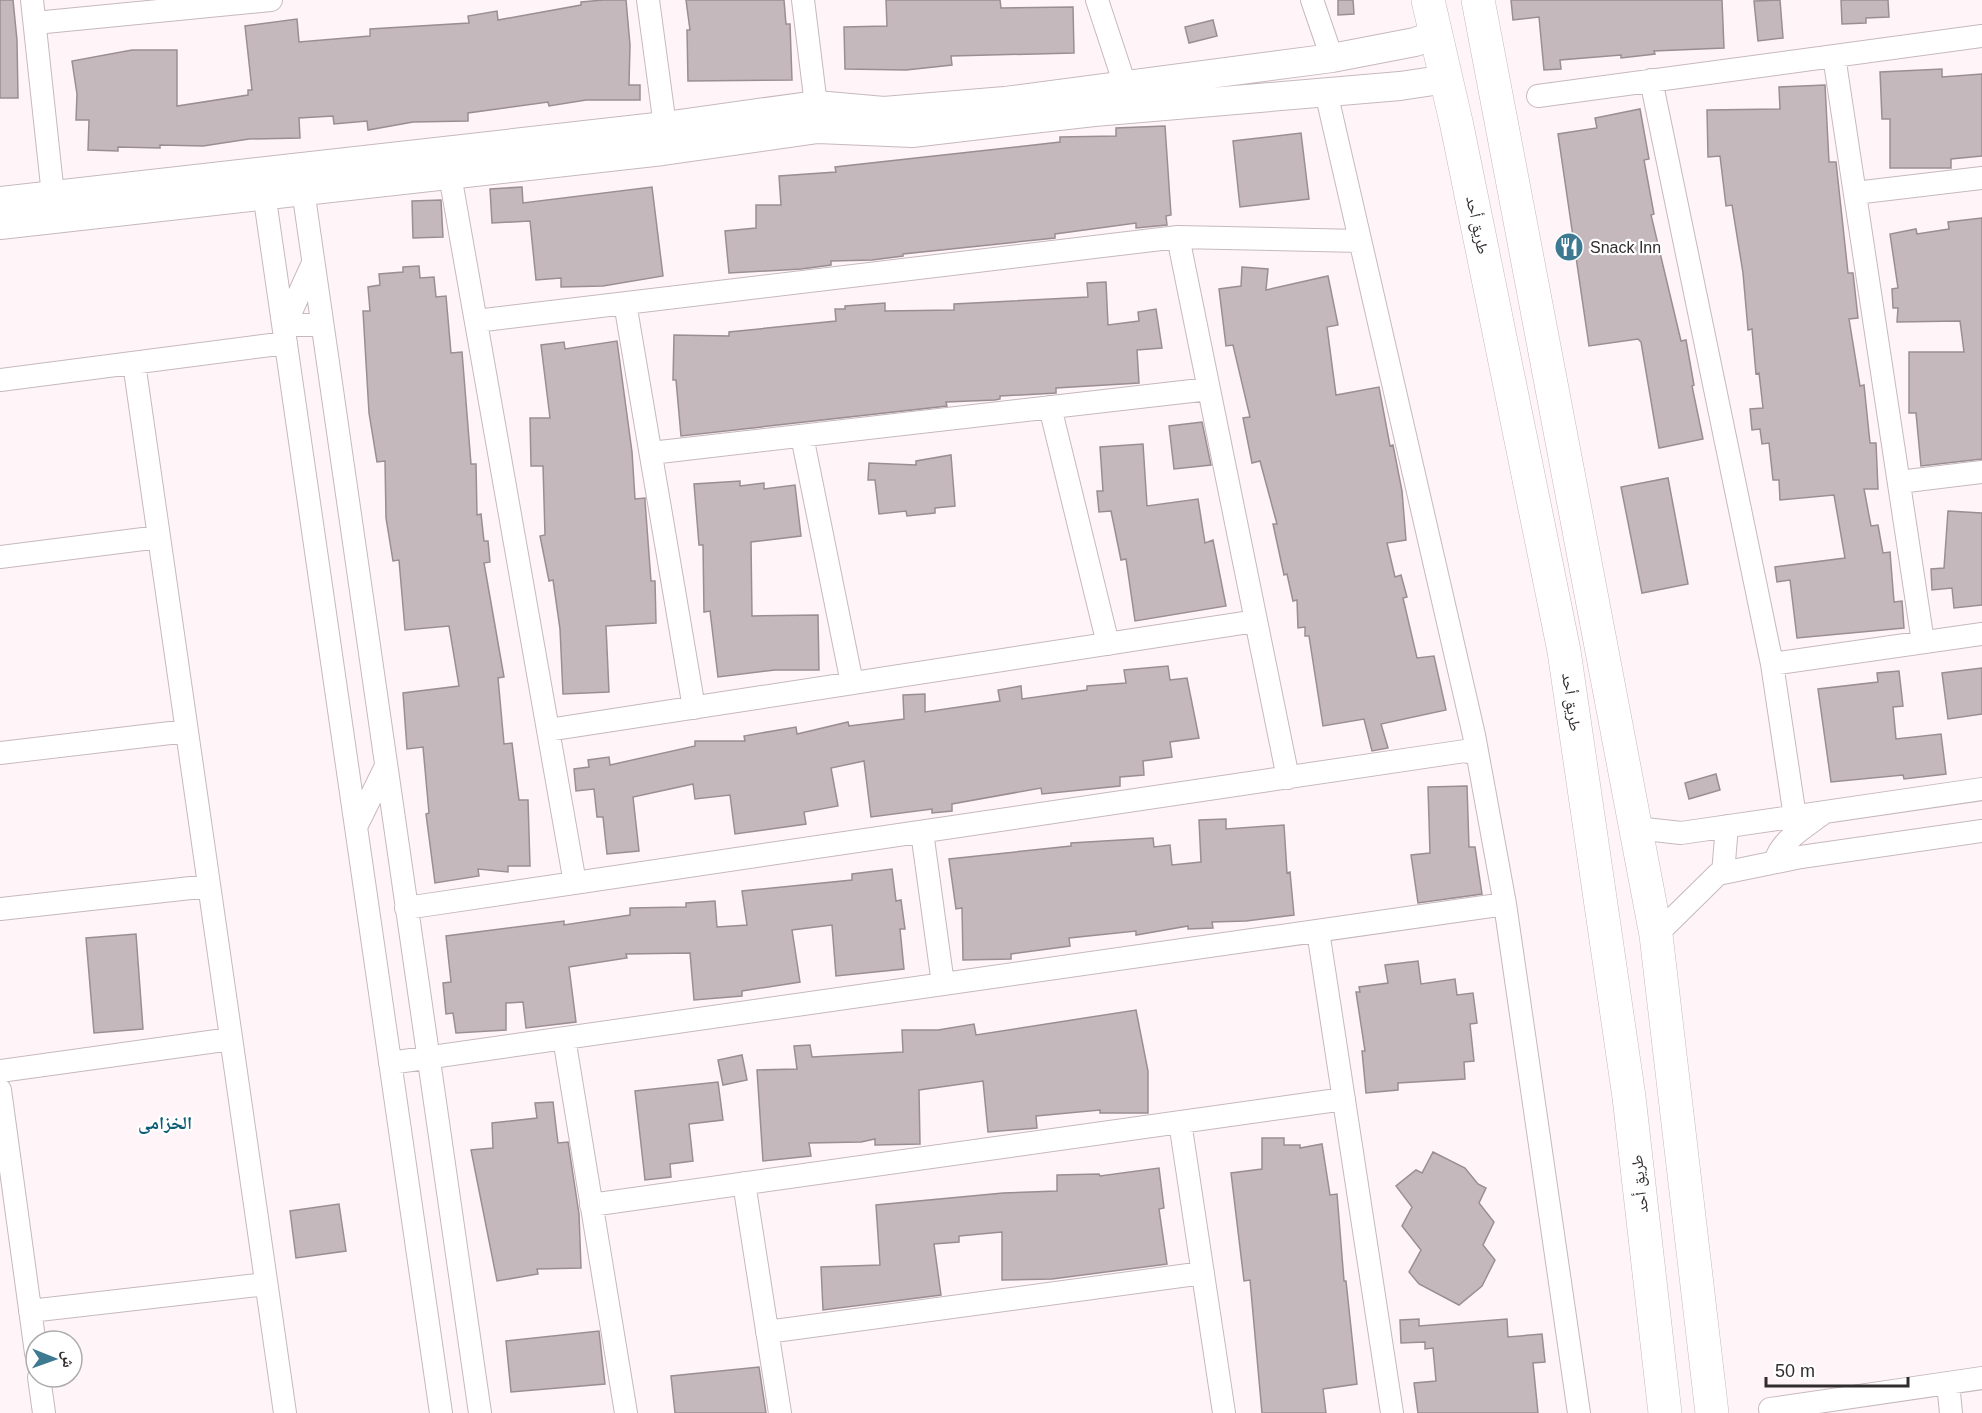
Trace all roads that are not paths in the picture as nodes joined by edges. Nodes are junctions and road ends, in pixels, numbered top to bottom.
1 (32, 0) edge
2 (272, 0) edge
3 (648, 0) edge
4 (803, 0) edge
5 (1097, 0) edge
6 (1312, 0) edge
7 (1428, 0) edge
8 (1478, 0) edge
9 (185, 4) edge
10 (35, 23) junction
11 (1434, 35) junction
12 (1982, 36) edge
13 (1834, 56) junction
14 (1332, 58) junction
15 (1447, 79) junction
16 (1651, 80) junction
17 (1125, 85) junction
18 (1326, 92) junction
19 (1538, 96) dead end
20 (816, 105) junction
21 (665, 126) junction
22 (450, 175) junction
23 (1982, 177) edge
24 (301, 179) junction
25 (263, 184) junction
26 (1855, 193) junction
27 (53, 195) junction
28 (0, 201) edge
29 (0, 225) edge
30 (1178, 237) junction
31 (1360, 241) junction
32 (313, 263) junction
33 (625, 303) junction
34 (476, 321) junction
35 (322, 325) junction
36 (286, 343) junction
37 (134, 363) junction
38 (0, 380) edge
39 (1209, 389) junction
40 (1050, 407) junction
41 (802, 436) junction
42 (651, 453) junction
43 (1982, 472) edge
44 (1899, 482) junction
45 (159, 537) junction
46 (0, 556) edge
47 (1256, 621) junction
48 (1982, 634) edge
49 (1923, 642) junction
50 (1108, 644) junction
51 (1772, 664) junction
52 (852, 683) junction
53 (694, 708) junction
54 (548, 730) junction
55 (187, 731) junction
56 (0, 753) edge
57 (1477, 754) junction
58 (386, 766) junction
59 (1288, 778) junction
60 (1982, 789) edge
61 (1823, 813) junction
62 (1796, 817) junction
63 (1727, 826) junction
64 (356, 827) junction
65 (1636, 828) junction
66 (1982, 831) edge
67 (922, 832) junction
68 (1775, 862) junction
69 (1724, 873) junction
70 (575, 883) junction
71 (209, 886) junction
72 (1505, 904) junction
73 (406, 908) junction
74 (0, 909) edge
75 (1318, 931) junction
76 (1656, 935) junction
77 (943, 984) junction
78 (564, 1038) junction
79 (231, 1039) junction
80 (428, 1057) junction
81 (390, 1063) junction
82 (0, 1071) edge
83 (0, 1090) edge
84 (1344, 1099) junction
85 (1180, 1122) junction
86 (744, 1184) junction
87 (591, 1205) junction
88 (1203, 1273) junction
89 (266, 1284) junction
90 (30, 1311) junction
91 (33, 1329) edge
92 (767, 1332) junction
93 (1982, 1378) edge
94 (1948, 1383) junction
95 (41, 1389) edge
96 (1770, 1409) dead end
97 (476, 1412) edge
98 (44, 1413) edge
99 (285, 1413) edge
100 (441, 1413) edge
101 (626, 1413) edge
102 (780, 1413) edge
103 (1224, 1413) edge
104 (1392, 1413) edge
105 (1579, 1413) edge
106 (1665, 1413) edge
107 (1712, 1413) edge
108 (1951, 1413) edge

1 - 10 street
2 - 9 street
3 - 21 street
4 - 20 street
5 - 17 street
6 - 14 street
7 - 11 main road, طريق أحد
8 - 65 main road
9 - 10 street
10 - 27 street
11 - 14 street
11 - 15 main road, طريق أحد
12 - 13 street
13 - 16 street
13 - 26 street
14 - 17 street
15 - 18 street
15 - 106 main road, طريق أحد
16 - 19 street
16 - 51 street
17 - 20 street
18 - 22 street
18 - 31 street
20 - 21 street
21 - 24 street
22 - 24 street
22 - 34 street
23 - 26 street
24 - 25 street
24 - 32 street
25 - 27 street
25 - 29 street
25 - 36 street
26 - 44 street
27 - 28 street
30 - 31 street
30 - 33 street
30 - 39 street
31 - 57 street
32 - 35 street
32 - 35 street
33 - 34 street
33 - 42 street
34 - 54 street
35 - 58 street
36 - 37 street
36 - 64 street
37 - 38 street
37 - 45 street
39 - 40 street
39 - 47 street
40 - 41 street
40 - 50 street
41 - 42 street
41 - 52 street
42 - 53 street
43 - 44 street
44 - 49 street
45 - 46 street
45 - 55 street
47 - 50 street
47 - 59 street
48 - 49 street
49 - 51 street
50 - 52 street
51 - 62 street
52 - 53 street
53 - 54 street
54 - 70 street
55 - 56 street
55 - 71 street
57 - 59 street
57 - 72 street
58 - 64 street
58 - 73 street
59 - 67 street
60 - 61 street
61 - 62 street
61 - 68 street
62 - 63 street
63 - 65 street
63 - 69 street
64 - 81 street
65 - 76 main road
66 - 68 street
67 - 70 street
67 - 77 street
68 - 69 street
69 - 76 street
70 - 73 street
71 - 74 street
71 - 79 street
72 - 75 street
72 - 105 street
73 - 80 street
75 - 77 street
75 - 84 street
76 - 107 main road
77 - 78 street
78 - 80 street
78 - 87 street
79 - 82 street
79 - 89 street
80 - 81 street
80 - 97 street
81 - 100 street
83 - 90 street
84 - 85 street
84 - 104 street
85 - 86 street
85 - 88 street
86 - 87 street
86 - 92 street
87 - 101 street
88 - 92 street
88 - 103 street
89 - 90 street
89 - 99 street
90 - 91 street
92 - 102 street
93 - 94 street
94 - 96 street
94 - 108 street
95 - 98 street

